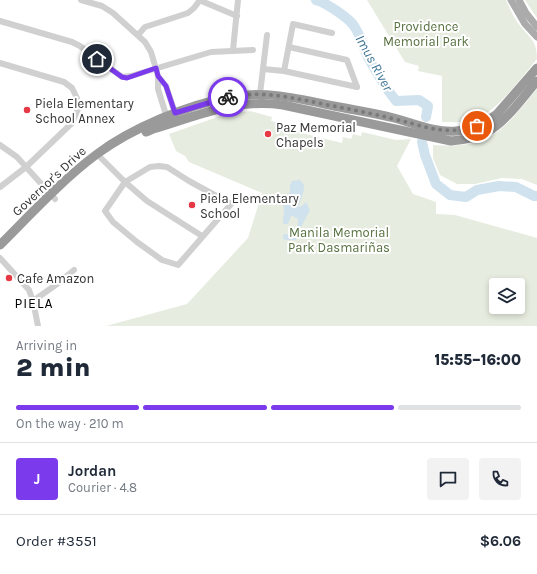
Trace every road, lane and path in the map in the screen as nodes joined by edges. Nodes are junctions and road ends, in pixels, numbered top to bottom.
1 (82, 0) edge
2 (199, 0) edge
3 (238, 0) edge
4 (511, 0) edge
5 (519, 0) edge
6 (237, 16) junction
7 (0, 21) edge
8 (537, 27) edge
9 (332, 33) dead end
10 (138, 35) junction
11 (268, 35) dead end
12 (537, 37) edge
13 (289, 47) junction
14 (233, 50) junction
15 (252, 50) dead end
16 (0, 63) edge
17 (156, 68) junction
18 (537, 68) edge
19 (263, 69) junction
20 (284, 71) junction
21 (537, 81) edge
22 (260, 94) junction
23 (172, 119) junction
24 (414, 128) junction
25 (436, 134) junction
26 (0, 144) edge
27 (99, 156) junction
28 (26, 167) junction
29 (125, 182) junction
30 (0, 187) edge
31 (53, 197) junction
32 (14, 236) junction
33 (202, 236) junction
34 (0, 245) edge
35 (0, 253) edge
36 (0, 258) edge
37 (74, 270) dead end
38 (34, 301) junction
39 (38, 326) edge

1 - 10 street
2 - 6 street
2 - 10 street
3 - 6 street
4 - 12 main road
5 - 8 main road
6 - 14 street
7 - 17 street
9 - 13 street
10 - 17 street
11 - 19 street
13 - 20 street
13 - 20 street
14 - 15 street
14 - 17 street
16 - 28 street
17 - 23 street
18 - 25 highway, Governor's Drive
19 - 20 street
19 - 22 street
21 - 25 highway, Governor's Drive
22 - 23 highway, Governor's Drive
22 - 24 highway, Governor's Drive
23 - 24 highway, Governor's Drive
23 - 27 highway, Governor's Drive
24 - 25 highway, Governor's Drive
26 - 28 street
27 - 29 street
27 - 31 highway, Governor's Drive
28 - 30 street
28 - 31 street
29 - 33 street
29 - 33 street
29 - 33 street
31 - 32 highway, Governor's Drive
32 - 34 highway, Governor's Drive
32 - 35 highway, Governor's Drive
36 - 38 street
37 - 38 street
38 - 39 street

